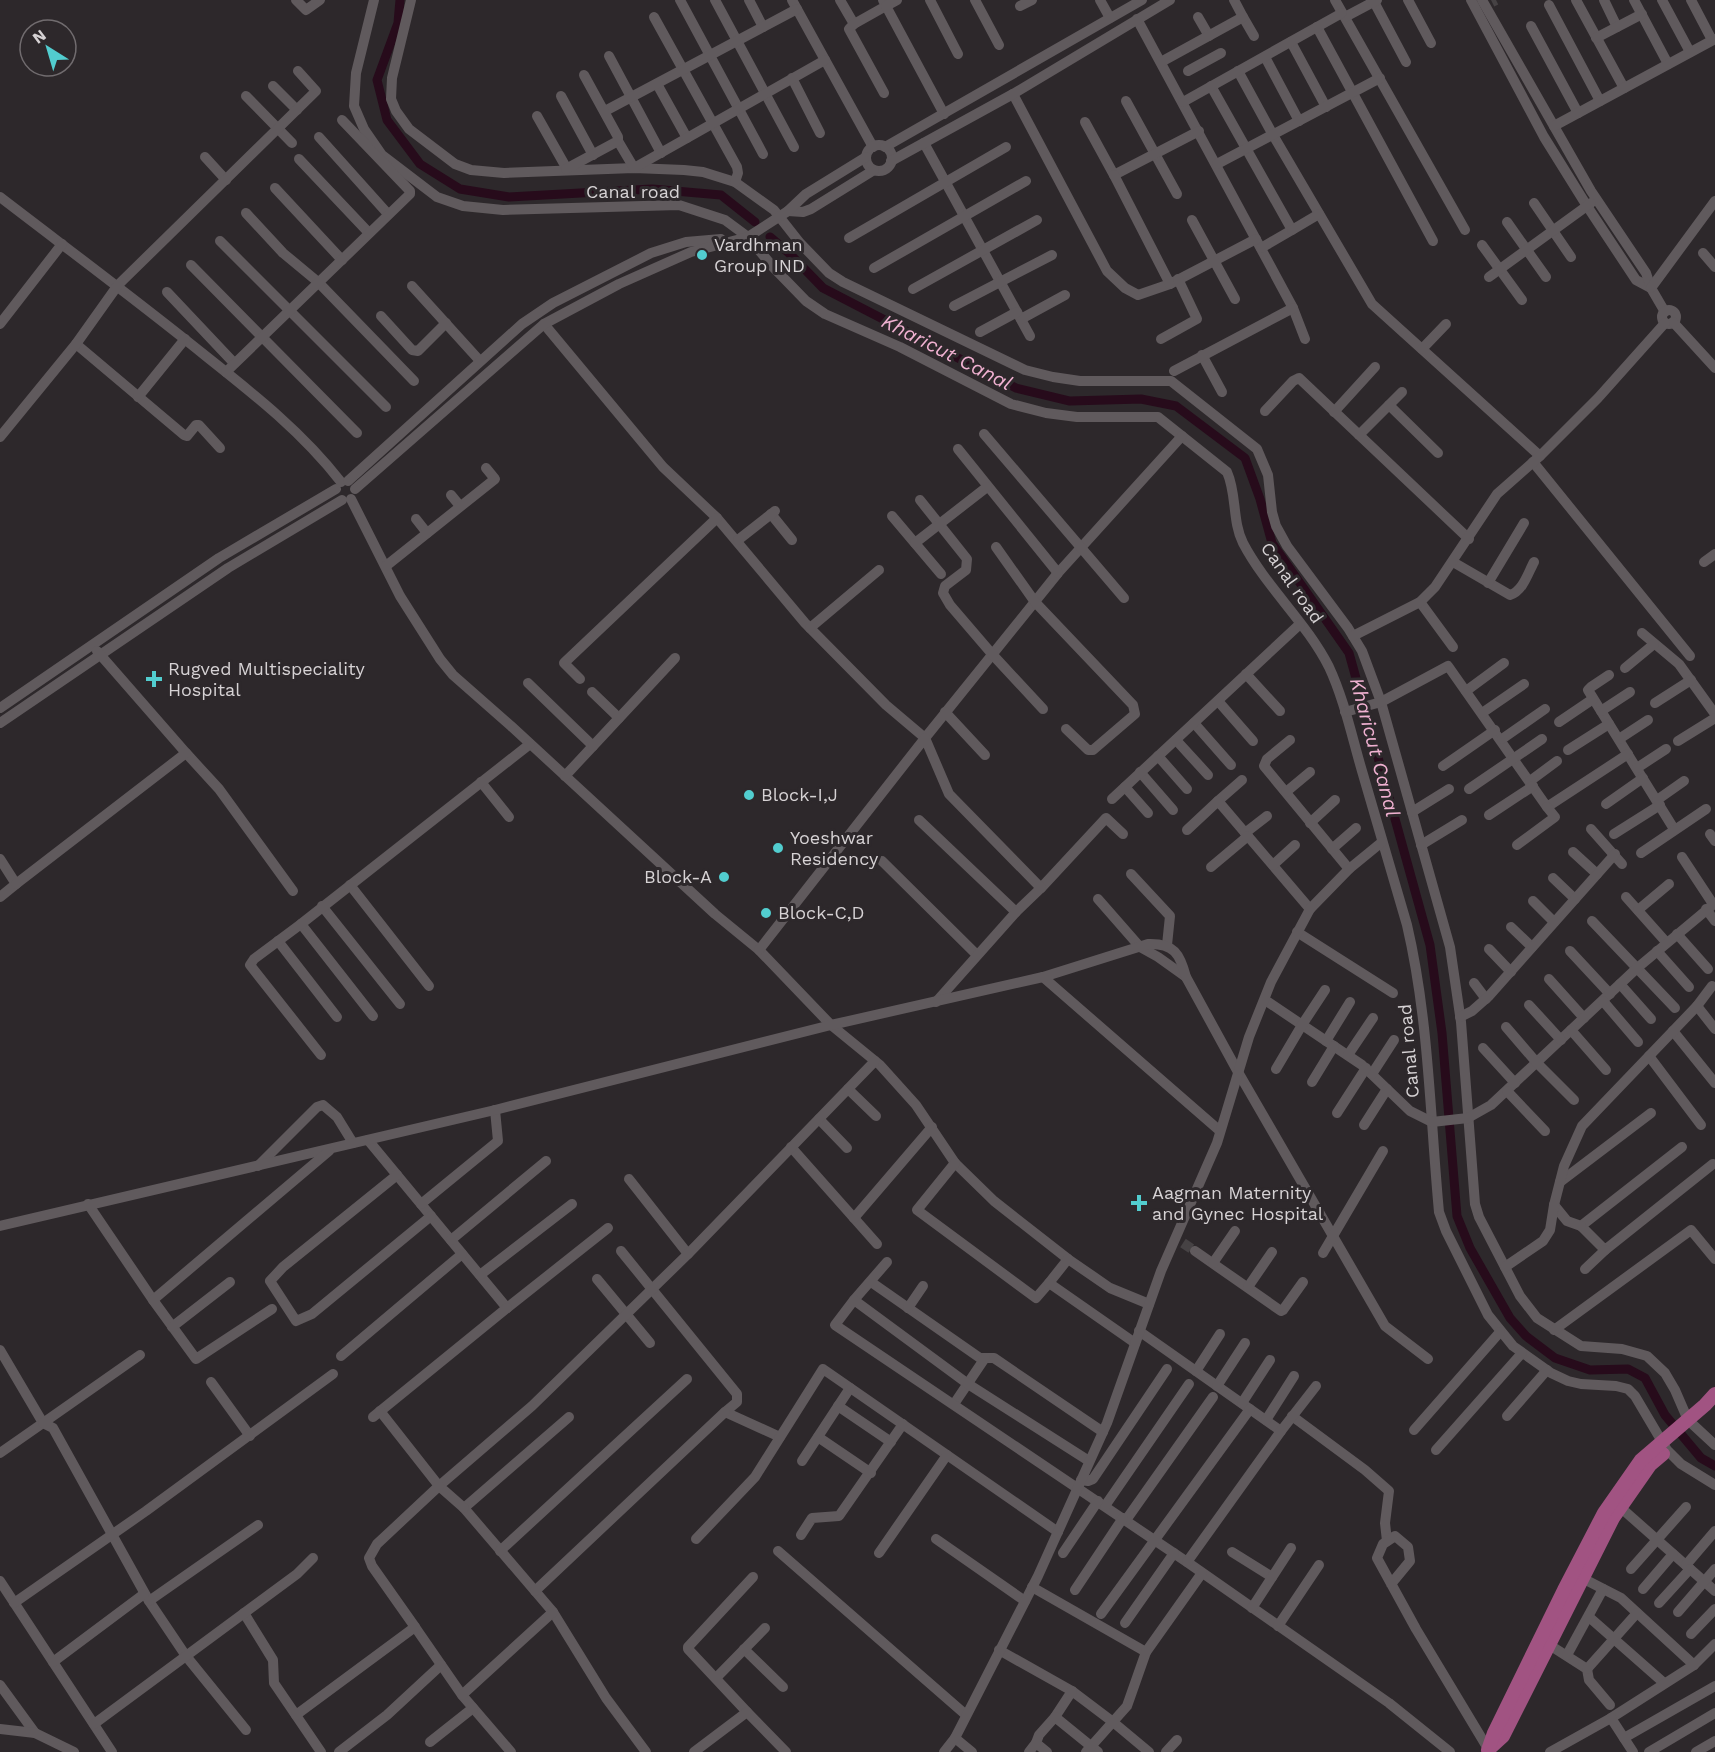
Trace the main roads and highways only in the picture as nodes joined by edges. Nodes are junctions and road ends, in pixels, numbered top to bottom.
1 (1715, 1394) edge
2 (1715, 1408) edge
3 (1692, 1425) junction
4 (1667, 1444) junction
5 (1488, 1751) edge

1 - 3 main road
2 - 3 main road
3 - 4 main road
4 - 5 main road
4 - 5 main road

